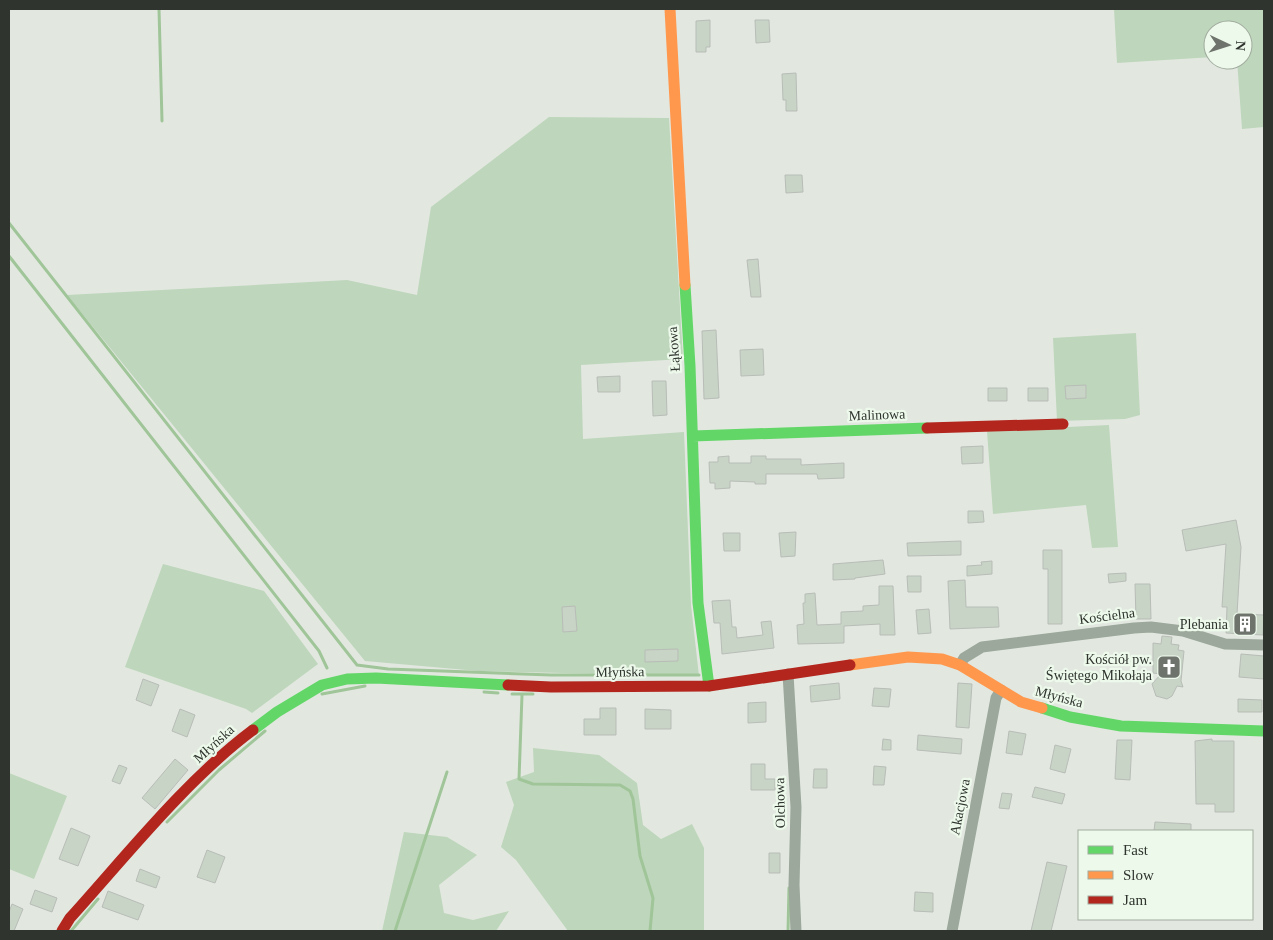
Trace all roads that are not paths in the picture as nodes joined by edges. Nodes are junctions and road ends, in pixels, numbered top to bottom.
1 (670, 9) edge
2 (1062, 424) dead end
3 (693, 436) junction
4 (1264, 645) edge
5 (960, 665) junction
6 (788, 674) junction
7 (709, 686) junction
8 (1001, 690) junction
9 (1264, 731) edge
10 (62, 931) edge
11 (796, 931) edge
12 (952, 931) edge

1 - 3 street, Łąkowa
2 - 3 street, Malinowa
3 - 7 street, Łąkowa
4 - 5 street, Kościelna
5 - 6 street, Młyńska
5 - 8 street, Młyńska
6 - 7 street, Młyńska
6 - 11 street, Olchowa
7 - 10 street, Młyńska
8 - 9 street, Młyńska
8 - 12 street, Akacjowa

